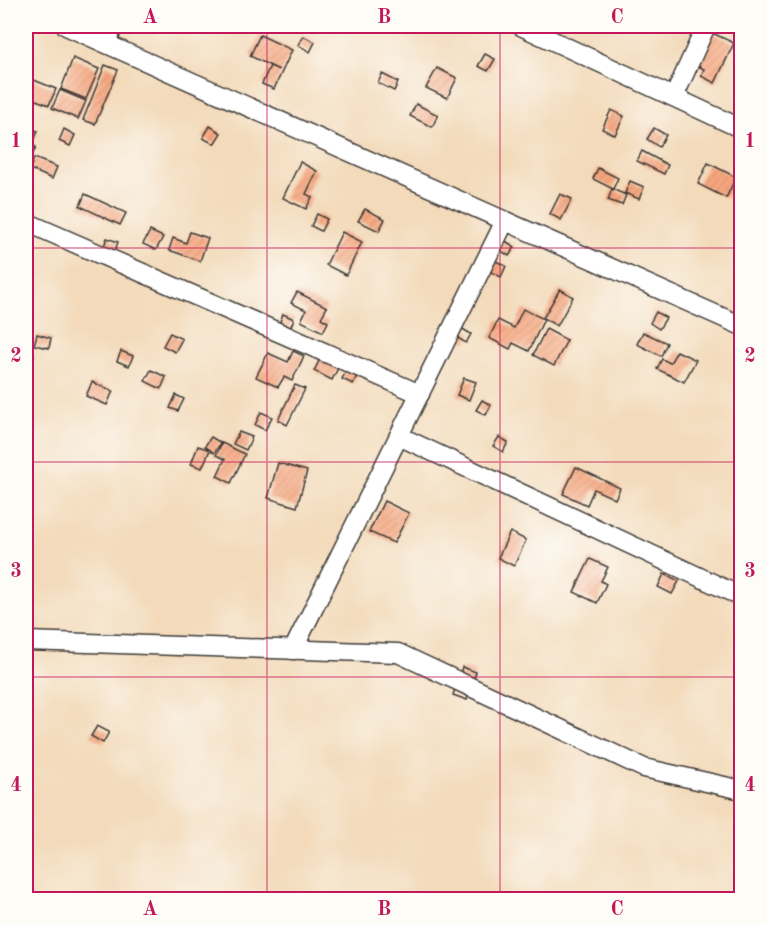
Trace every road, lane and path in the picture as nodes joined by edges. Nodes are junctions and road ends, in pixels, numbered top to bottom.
1 (66, 26) edge
2 (114, 26) edge
3 (521, 26) edge
4 (706, 26) edge
5 (106, 44) junction
6 (674, 96) junction
7 (741, 129) edge
8 (506, 221) junction
9 (26, 222) edge
10 (741, 326) edge
11 (420, 394) junction
12 (399, 436) junction
13 (741, 597) edge
14 (26, 641) edge
15 (293, 650) junction
16 (741, 790) edge

1 - 5 street
2 - 5 street
3 - 6 street
4 - 6 street
5 - 8 street
6 - 7 street
8 - 10 street
8 - 11 street
9 - 11 street
11 - 12 street
12 - 13 street
12 - 15 street
14 - 15 street
15 - 16 street

